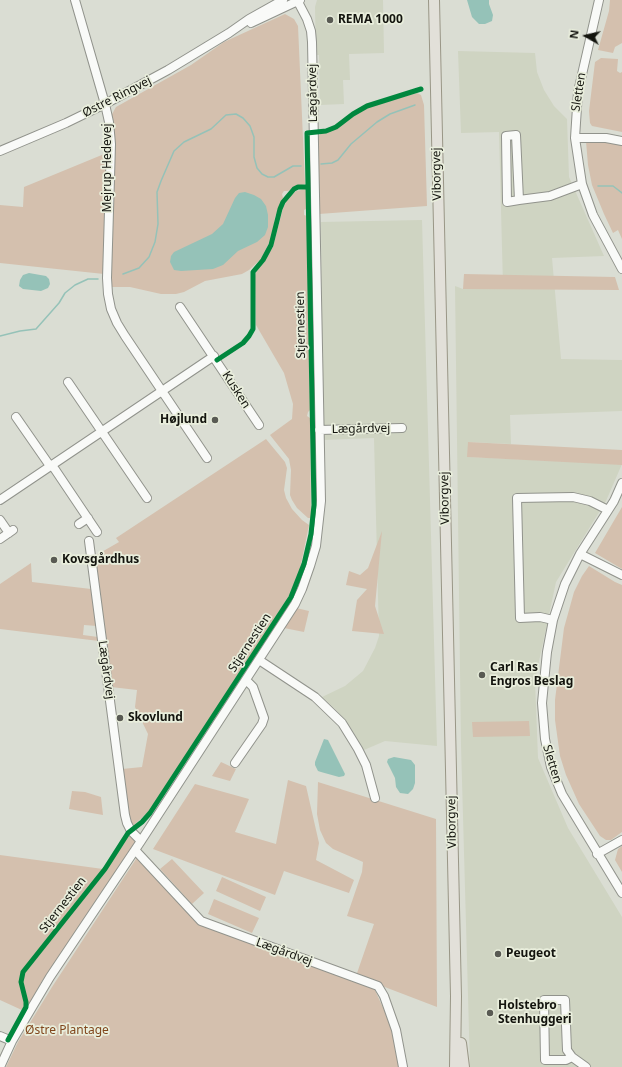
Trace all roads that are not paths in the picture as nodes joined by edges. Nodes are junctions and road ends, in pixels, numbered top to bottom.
1 (75, 0) edge
2 (282, 0) edge
3 (298, 0) edge
4 (434, 0) edge
5 (599, 0) edge
6 (228, 33) junction
7 (105, 104) junction
8 (575, 138) junction
9 (622, 141) edge
10 (0, 151) edge
11 (582, 184) junction
12 (519, 200) junction
13 (622, 269) edge
14 (180, 306) dead end
15 (214, 356) junction
16 (68, 382) dead end
17 (162, 391) junction
18 (16, 417) dead end
19 (259, 425) dead end
20 (402, 428) dead end
21 (320, 430) junction
22 (102, 431) junction
23 (201, 449) junction
24 (193, 455) dead end
25 (207, 458) dead end
26 (51, 465) junction
27 (622, 483) edge
28 (140, 489) junction
29 (132, 494) dead end
30 (146, 498) dead end
31 (0, 500) edge
32 (608, 510) junction
33 (88, 518) junction
34 (0, 520) edge
35 (79, 524) dead end
36 (97, 532) dead end
37 (0, 539) edge
38 (89, 541) dead end
39 (580, 554) junction
40 (622, 575) edge
41 (553, 620) junction
42 (259, 660) junction
43 (246, 680) junction
44 (235, 763) dead end
45 (375, 798) dead end
46 (622, 840) edge
47 (141, 841) junction
48 (135, 850) junction
49 (597, 854) junction
50 (622, 893) edge
51 (456, 996) junction
52 (6, 1039) edge
53 (0, 1054) edge
54 (572, 1057) junction
55 (0, 1067) edge
56 (403, 1067) edge
57 (455, 1067) edge
58 (464, 1067) edge
59 (586, 1067) edge

1 - 7 street, Mejrup Hedevej
2 - 6 street, Østre Ringvej
3 - 6 street, Østre Ringvej
3 - 21 street, Lægårdvej
4 - 51 main road, Viborgvej
5 - 8 street, Sletten
6 - 7 street, Østre Ringvej
7 - 10 street, Østre Ringvej
7 - 17 street, Mejrup Hedevej
8 - 9 street
8 - 11 street, Sletten
11 - 12 street
11 - 13 street, Sletten
12 - 12 street
14 - 15 street, Kusken
15 - 17 street
15 - 19 street, Kusken
16 - 22 street
17 - 22 street
17 - 23 street
18 - 26 street
20 - 21 street, Lægårdvej
21 - 42 street, Lægårdvej
22 - 26 street
22 - 28 street
23 - 24 street
23 - 25 street
26 - 31 street
26 - 33 street
27 - 32 street, Sletten
28 - 29 street
28 - 30 street
32 - 39 street, Sletten
32 - 41 street
33 - 35 street
33 - 36 street
34 - 37 street
38 - 47 street, Lægårdvej
39 - 40 street
39 - 41 street, Sletten
41 - 49 street, Sletten
42 - 43 street, Lægårdvej
42 - 45 street
43 - 44 street
43 - 47 street, Lægårdvej
46 - 49 street
47 - 48 street, Lægårdvej
48 - 52 street, Lægårdvej
48 - 56 street, Lægårdvej
49 - 50 street, Sletten
51 - 57 main road, Viborgvej
51 - 58 main road, Viborgvej
52 - 53 street
52 - 55 street, Lægårdvej
54 - 54 street
54 - 59 street

